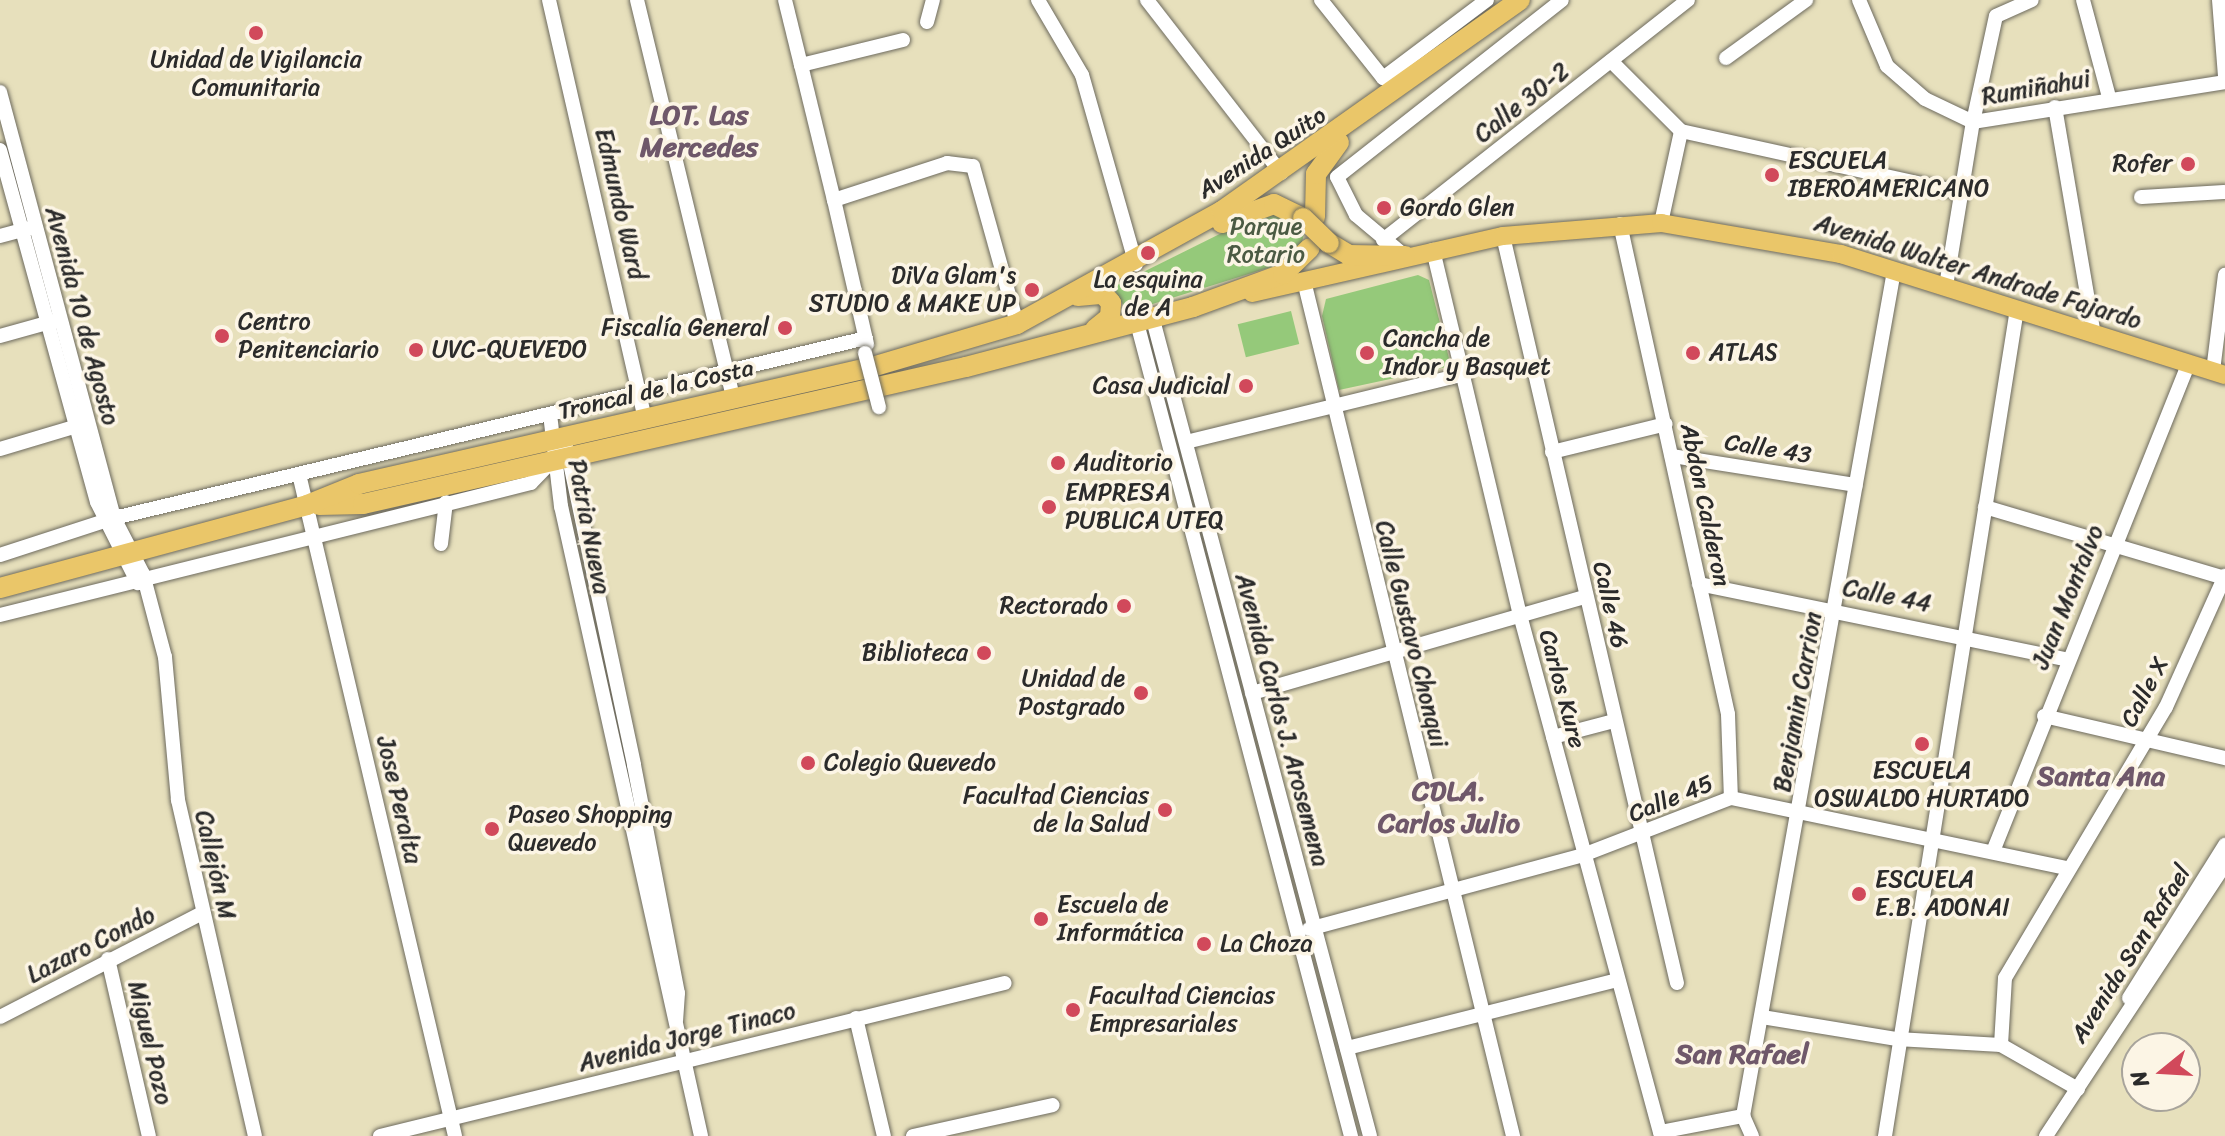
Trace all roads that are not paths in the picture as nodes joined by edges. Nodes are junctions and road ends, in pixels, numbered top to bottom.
1 (549, 0) edge
2 (637, 0) edge
3 (785, 0) edge
4 (933, 0) edge
5 (1038, 0) edge
6 (1147, 0) edge
7 (1321, 0) edge
8 (1487, 0) edge
9 (1520, 0) edge
10 (1562, 0) edge
11 (1688, 0) edge
12 (1806, 0) edge
13 (1859, 0) edge
14 (2032, 0) edge
15 (2083, 0) edge
16 (2219, 0) edge
17 (927, 22) dead end
18 (903, 40) dead end
19 (1726, 58) dead end
20 (1611, 61) junction
21 (801, 65) junction
22 (2225, 76) edge
23 (2225, 82) edge
24 (0, 92) edge
25 (2109, 97) junction
26 (2055, 107) junction
27 (1973, 122) junction
28 (1350, 129) junction
29 (5, 131) edge
30 (1681, 131) junction
31 (0, 150) edge
32 (1359, 156) junction
33 (1281, 173) junction
34 (2225, 192) edge
35 (1963, 193) junction
36 (2141, 197) dead end
37 (834, 200) junction
38 (1309, 217) junction
39 (1661, 223) junction
40 (1620, 224) junction
41 (29, 229) junction
42 (0, 236) edge
43 (1503, 236) junction
44 (1383, 240) junction
45 (1320, 245) junction
46 (1167, 246) junction
47 (1433, 250) junction
48 (1405, 256) junction
49 (1136, 264) junction
50 (1894, 271) junction
51 (2225, 275) edge
52 (1304, 281) junction
53 (1946, 286) junction
54 (1070, 297) junction
55 (1193, 307) junction
56 (2017, 309) junction
57 (1144, 318) junction
58 (53, 321) junction
59 (1017, 324) junction
60 (1084, 334) junction
61 (2094, 334) junction
62 (0, 336) edge
63 (868, 353) junction
64 (1009, 356) joint
65 (2188, 365) junction
66 (726, 372) junction
67 (2219, 373) edge
68 (1466, 374) junction
69 (639, 393) junction
70 (733, 398) junction
71 (1331, 406) junction
72 (879, 407) dead end
73 (550, 414) junction
74 (645, 418) junction
75 (1666, 424) junction
76 (82, 425) junction
77 (1186, 442) junction
78 (0, 449) edge
79 (559, 449) junction
80 (1552, 452) junction
81 (1672, 456) junction
82 (299, 474) junction
83 (1856, 485) junction
84 (446, 502) junction
85 (307, 505) junction
86 (1985, 507) junction
87 (418, 509) junction
88 (109, 520) junction
89 (314, 534) junction
90 (2113, 546) junction
91 (124, 550) junction
92 (0, 555) edge
93 (138, 575) junction
94 (2225, 577) edge
95 (1699, 584) junction
96 (0, 588) edge
97 (1585, 597) junction
98 (1837, 608) junction
99 (0, 615) edge
100 (1520, 615) junction
101 (1961, 634) junction
102 (1393, 655) junction
103 (2065, 659) junction
104 (1252, 693) junction
105 (2044, 716) junction
106 (1614, 721) junction
107 (1553, 737) junction
108 (2143, 744) junction
109 (2225, 758) edge
110 (1731, 798) junction
111 (1802, 813) junction
112 (1641, 836) junction
113 (1930, 838) junction
114 (2225, 845) edge
115 (1994, 849) junction
116 (1583, 855) junction
117 (2225, 865) edge
118 (2067, 868) junction
119 (1454, 891) junction
120 (202, 913) junction
121 (1315, 928) junction
122 (1297, 932) junction
123 (108, 959) junction
124 (1618, 980) junction
125 (1005, 983) dead end
126 (1677, 983) dead end
127 (1484, 1014) junction
128 (0, 1017) edge
129 (1762, 1017) junction
130 (856, 1018) junction
131 (1897, 1039) junction
132 (2001, 1045) junction
133 (1347, 1048) junction
134 (682, 1059) junction
135 (2078, 1089) junction
136 (1053, 1105) dead end
137 (1743, 1116) junction
138 (450, 1120) junction
139 (1660, 1134) edge
140 (149, 1136) edge
141 (255, 1136) edge
142 (380, 1136) edge
143 (455, 1136) edge
144 (701, 1136) edge
145 (884, 1136) edge
146 (913, 1136) edge
147 (1351, 1136) edge
148 (1370, 1136) edge
149 (1513, 1136) edge
150 (1752, 1136) edge
151 (1885, 1136) edge
152 (2046, 1136) edge

1 - 69 street, Edmundo Ward
2 - 66 street
3 - 21 street
4 - 17 street
5 - 49 street
6 - 33 street
7 - 8 street
9 - 28 highway, Avenida Quito
10 - 32 street
11 - 20 street, Calle 30-2
12 - 19 street
13 - 27 street
14 - 27 street
15 - 25 street
16 - 22 street
18 - 21 street
20 - 30 street
20 - 44 street, Calle 30-2
21 - 37 street
23 - 25 street, Rumiñahui
24 - 29 street, Avenida 10 de Agosto
25 - 26 street, Rumiñahui
26 - 27 street, Rumiñahui
26 - 61 street
27 - 35 street, Rumiñahui
28 - 32 street
28 - 33 highway, Avenida Quito
28 - 38 highway
29 - 41 street, Avenida 10 de Agosto
30 - 35 street
30 - 39 street
31 - 41 street, Avenida 10 de Agosto
32 - 44 street
33 - 46 highway, Avenida Quito
34 - 36 street
35 - 53 street, Rumiñahui
37 - 59 street
37 - 63 street
38 - 45 highway, bridge
38 - 46 highway
39 - 40 main road, Avenida Walter Andrade Fajardo
39 - 50 main road, Avenida Walter Andrade Fajardo
40 - 43 main road, Avenida Walter Andrade Fajardo
40 - 75 street, Abdon Calderon
41 - 42 street
41 - 58 street, Avenida 10 de Agosto
43 - 47 main road, Avenida Walter Andrade Fajardo
43 - 80 street, Calle 46
44 - 48 street
45 - 48 highway
45 - 55 highway
46 - 49 highway, Avenida Quito
47 - 48 main road, Avenida Walter Andrade Fajardo
47 - 68 street, Carlos Kure
48 - 52 main road, Avenida Walter Andrade Fajardo
49 - 54 highway, Avenida Quito
50 - 53 main road, Avenida Walter Andrade Fajardo
50 - 83 street, Benjamin Carrion
51 - 67 street
52 - 55 main road, Avenida Walter Andrade Fajardo
52 - 71 street, Calle Gustavo Chonqui
53 - 56 main road, Avenida Walter Andrade Fajardo
54 - 59 highway, Avenida Quito
54 - 60 highway
55 - 57 highway, Avenida Walter Andrade Fajardo
56 - 61 main road, Avenida Walter Andrade Fajardo
56 - 86 street
57 - 60 highway, Avenida Walter Andrade Fajardo
57 - 77 street, Avenida Carlos J. Arosemena
57 - 122 street, Avenida Carlos J. Arosemena
58 - 62 street
58 - 76 street, Avenida 10 de Agosto
59 - 63 highway, Troncal de la Costa
60 - 64 highway, Avenida Walter Andrade Fajardo
61 - 65 main road, Avenida Walter Andrade Fajardo
63 - 66 street
63 - 70 highway, Troncal de la Costa
63 - 72 street, bridge
64 - 79 highway, Troncal de la Costa
65 - 67 main road, Avenida Walter Andrade Fajardo
65 - 90 street, Juan Montalvo
66 - 69 street
66 - 70 street
68 - 71 street
68 - 100 street, Carlos Kure
69 - 73 street
69 - 74 street, Edmundo Ward
70 - 74 highway, Troncal de la Costa
71 - 77 street
71 - 102 street, Calle Gustavo Chonqui
73 - 79 street, Patria Nueva
73 - 82 street
74 - 79 highway, Troncal de la Costa
75 - 80 street
75 - 81 street, Abdon Calderon
76 - 78 street
76 - 88 street, Avenida 10 de Agosto
77 - 104 street, Avenida Carlos J. Arosemena
79 - 84 street
79 - 85 highway, Troncal de la Costa
79 - 134 street, Patria Nueva
80 - 97 street, Calle 46
81 - 83 street, Calle 43
81 - 95 street, Abdon Calderon
82 - 85 street, Jose Peralta
82 - 88 street
83 - 98 street, Benjamin Carrion
84 - 87 street
84 - 87 street
85 - 89 street, Jose Peralta
85 - 91 highway, Troncal de la Costa
86 - 90 street
86 - 101 street
87 - 89 street
88 - 91 street, Avenida 10 de Agosto
88 - 92 street
89 - 93 street
89 - 138 street, Jose Peralta
90 - 94 street
90 - 103 street, Juan Montalvo
91 - 93 street, Callejón M
91 - 96 highway, Troncal de la Costa
93 - 99 street
93 - 120 street, Callejón M
94 - 108 street, Calle X
95 - 98 street, Calle 44
95 - 110 street, Abdon Calderon
97 - 100 street
97 - 106 street, Calle 46
98 - 101 street, Calle 44
98 - 111 street, Benjamin Carrion
100 - 102 street
100 - 107 street, Carlos Kure
101 - 103 street, Calle 44
101 - 113 street
102 - 104 street
102 - 119 street, Calle Gustavo Chonqui
103 - 105 street, Juan Montalvo
104 - 121 street, Avenida Carlos J. Arosemena
105 - 108 street
105 - 115 street, Juan Montalvo
106 - 107 street
106 - 112 street, Calle 46
107 - 116 street, Carlos Kure
108 - 109 street
108 - 118 street, Calle X
110 - 111 street, Calle 45
110 - 112 street, Calle 45
111 - 113 street, Calle 45
111 - 129 street, Benjamin Carrion
112 - 116 street, Calle 45
112 - 126 street, Calle 46
113 - 115 street, Calle 45
113 - 131 street
114 - 135 street, Avenida San Rafael
115 - 118 street, Calle 45
116 - 119 street, Calle 45
116 - 124 street, Carlos Kure
117 - 135 street, Avenida San Rafael
118 - 132 street, Calle X
119 - 121 street, Calle 45
119 - 127 street, Calle Gustavo Chonqui
120 - 123 street, Lazaro Condo
120 - 141 street, Callejón M
121 - 122 street, Calle 45
121 - 133 street, Avenida Carlos J. Arosemena
122 - 147 street, Avenida Carlos J. Arosemena
123 - 128 street, Lazaro Condo
123 - 140 street, Miguel Pozo
124 - 127 street
124 - 139 street, Carlos Kure
125 - 130 street, Avenida Jorge Tinaco
127 - 133 street
127 - 149 street, Calle Gustavo Chonqui
129 - 131 street
129 - 137 street, Benjamin Carrion
130 - 134 street, Avenida Jorge Tinaco
130 - 145 street
131 - 132 street
131 - 151 street
132 - 135 street
133 - 148 street, Avenida Carlos J. Arosemena
134 - 138 street, Avenida Jorge Tinaco
134 - 144 street, Patria Nueva
135 - 152 street, Avenida San Rafael
136 - 146 street
137 - 139 street
137 - 150 street
138 - 142 street, Avenida Jorge Tinaco
138 - 143 street, Jose Peralta

